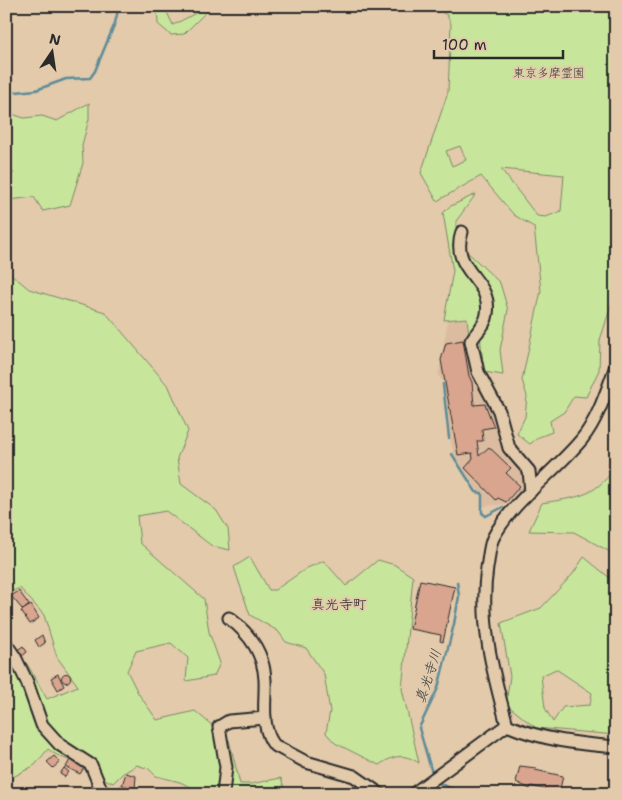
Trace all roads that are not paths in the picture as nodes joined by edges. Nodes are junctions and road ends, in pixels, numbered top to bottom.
1 (462, 232) dead end
2 (616, 366) edge
3 (531, 491) junction
4 (229, 618) dead end
5 (6, 644) edge
6 (265, 718) junction
7 (507, 725) junction
8 (616, 747) edge
9 (103, 794) edge
10 (223, 794) edge
11 (380, 794) edge
12 (413, 794) edge

1 - 3 street
2 - 3 street
3 - 7 street
4 - 6 street
5 - 9 street
6 - 10 street
6 - 11 street
7 - 8 street
7 - 12 street

